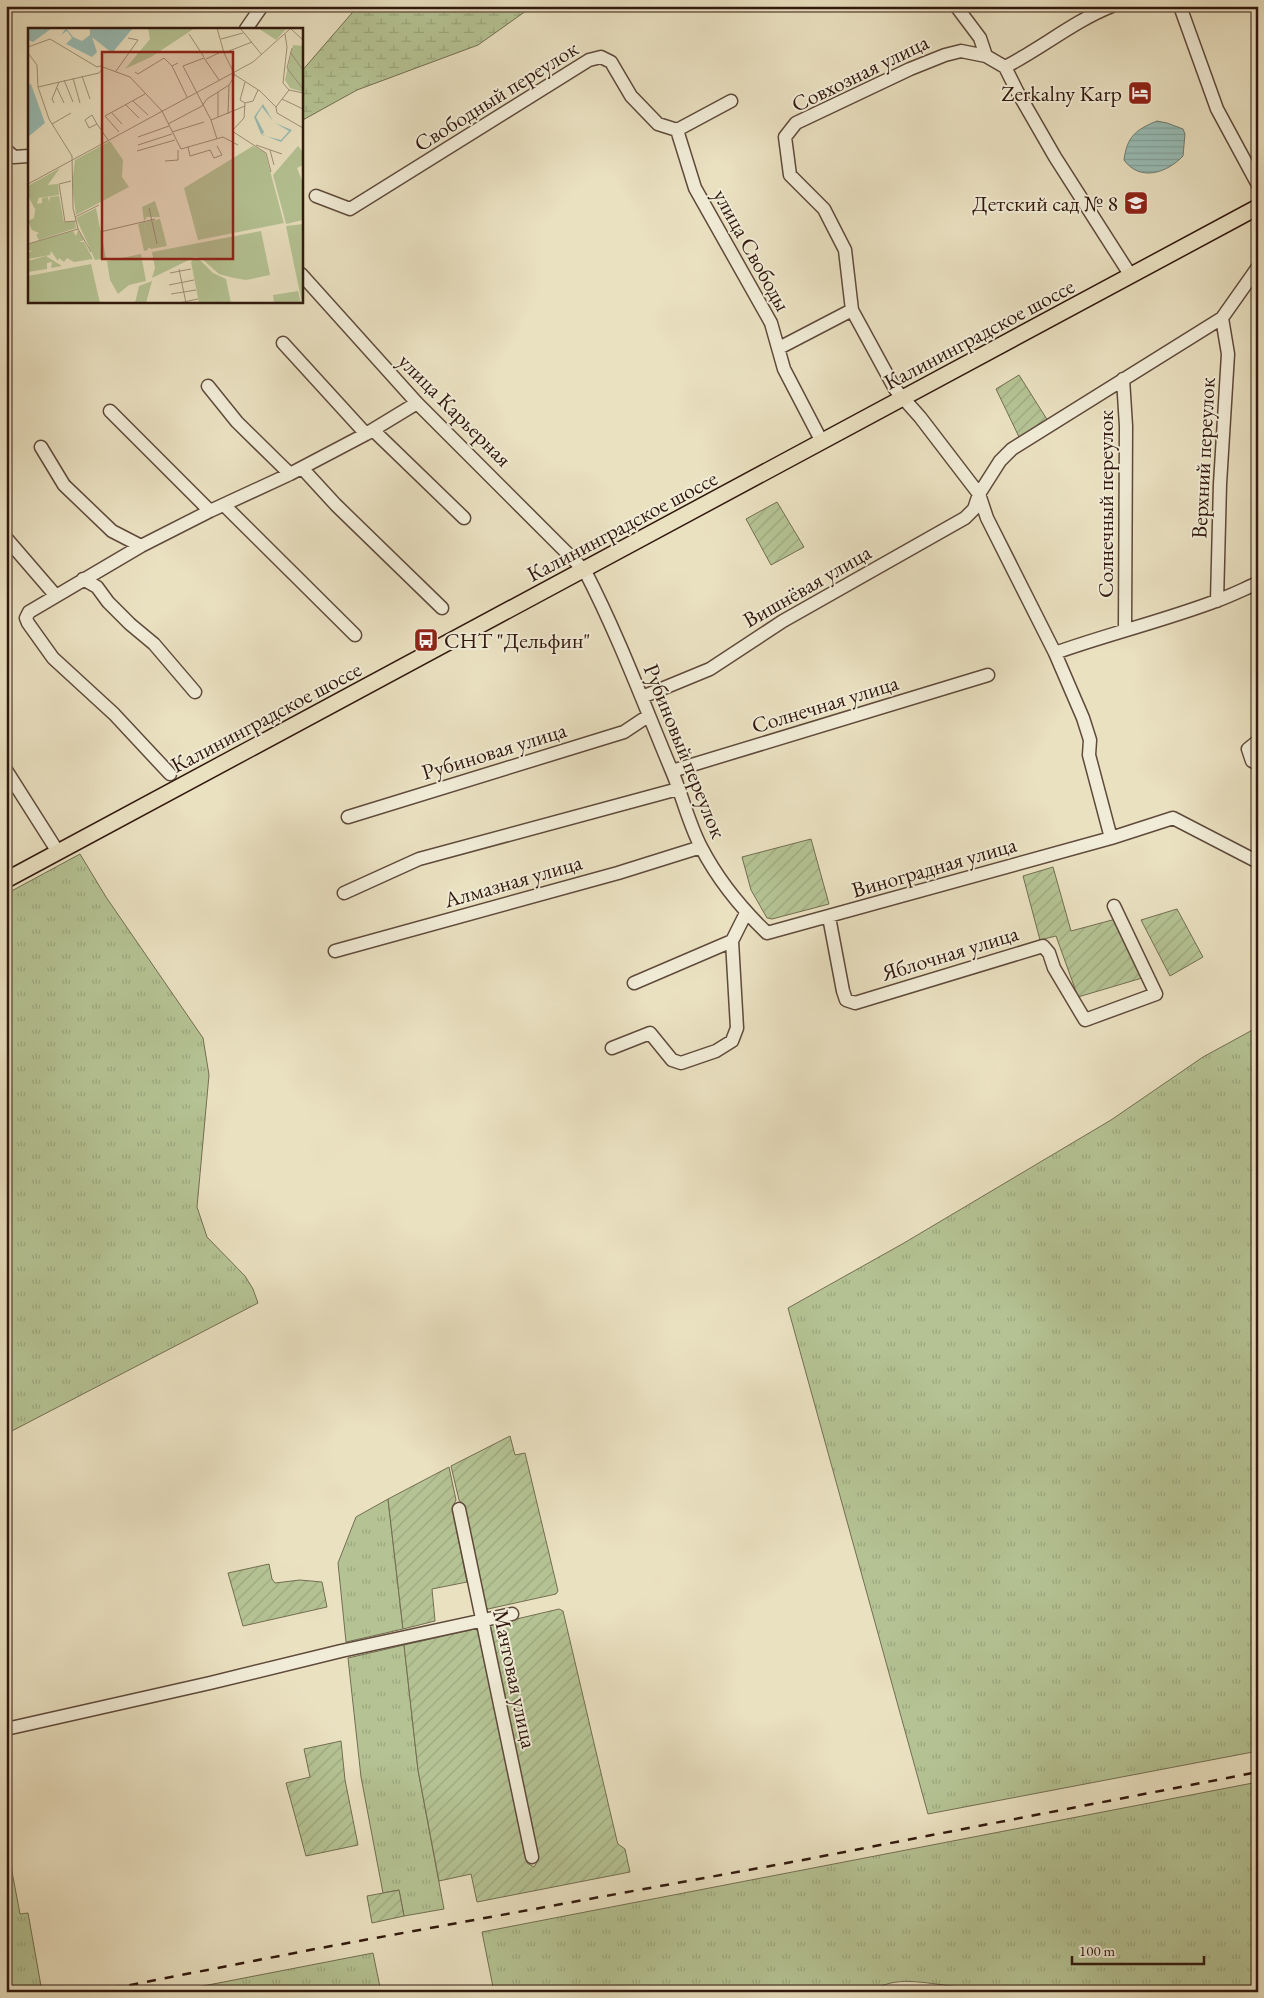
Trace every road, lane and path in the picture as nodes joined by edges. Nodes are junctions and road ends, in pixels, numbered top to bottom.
1 (262, 6) edge
2 (956, 6) edge
3 (1112, 6) edge
4 (1182, 7) edge
5 (247, 28) edge
6 (986, 56) junction
7 (1005, 67) junction
8 (731, 101) dead end
9 (677, 130) junction
10 (28, 156) edge
11 (9, 158) edge
12 (1258, 185) edge
13 (316, 196) dead end
14 (1258, 207) edge
15 (1258, 267) edge
16 (302, 275) edge
17 (1131, 276) junction
18 (852, 310) junction
19 (1222, 318) junction
20 (283, 343) dead end
21 (779, 348) junction
22 (1123, 379) junction
23 (208, 386) dead end
24 (904, 399) junction
25 (417, 403) junction
26 (110, 411) dead end
27 (369, 432) junction
28 (822, 442) junction
29 (41, 447) dead end
30 (302, 468) junction
31 (290, 474) junction
32 (979, 494) junction
33 (224, 506) junction
34 (210, 511) junction
35 (464, 518) dead end
36 (6, 538) edge
37 (141, 546) junction
38 (585, 570) junction
39 (83, 579) junction
40 (1258, 583) edge
41 (56, 596) junction
42 (1217, 601) junction
43 (442, 608) dead end
44 (1125, 630) junction
45 (355, 635) dead end
46 (1055, 652) junction
47 (988, 675) dead end
48 (195, 692) dead end
49 (642, 698) junction
50 (648, 716) junction
51 (1258, 741) edge
52 (1258, 764) edge
53 (6, 770) edge
54 (672, 771) junction
55 (170, 774) dead end
56 (678, 789) junction
57 (348, 817) dead end
58 (1111, 838) junction
59 (701, 846) junction
60 (58, 852) junction
61 (1258, 862) edge
62 (6, 880) edge
63 (344, 893) dead end
64 (1114, 906) dead end
65 (746, 913) junction
66 (829, 918) junction
67 (768, 934) joint
68 (732, 941) junction
69 (335, 951) dead end
70 (634, 983) dead end
71 (612, 1048) dead end
72 (459, 1509) dead end
73 (512, 1614) dead end
74 (482, 1621) junction
75 (6, 1729) edge
76 (532, 1857) dead end

1 - 5 street
2 - 6 street
3 - 7 street
4 - 12 street
6 - 7 street, Совхозная улица
6 - 18 street, Совхозная улица
7 - 17 street
8 - 9 street
9 - 13 street, Свободный переулок
9 - 21 street, улица Свободы
10 - 11 street
14 - 17 main road, Калининградское шоссе
15 - 19 street
16 - 25 street, улица Карьерная
17 - 24 main road, Калининградское шоссе
18 - 21 street
18 - 24 street, Совхозная улица
19 - 22 street, Вишнёвая улица
19 - 42 street, Верхний переулок
20 - 27 street
21 - 28 street, улица Свободы
22 - 32 street, Вишнёвая улица
22 - 44 street, Солнечный переулок
23 - 31 street
24 - 28 main road, Калининградское шоссе
24 - 32 street, Совхозная улица
25 - 27 street
25 - 38 street, улица Карьерная
26 - 34 street
27 - 30 street
27 - 35 street
28 - 38 main road, Калининградское шоссе
29 - 37 street
30 - 31 street
30 - 43 street
31 - 33 street
32 - 46 street, Совхозная улица
32 - 49 street, Вишнёвая улица
33 - 34 street
33 - 45 street
34 - 37 street
36 - 41 street
37 - 39 street
38 - 49 street, Рубиновый переулок
38 - 60 main road, Калининградское шоссе
39 - 41 street
39 - 48 street
40 - 42 street
41 - 55 street
42 - 44 street
44 - 46 street
46 - 58 street, Совхозная улица
47 - 54 street, Солнечная улица
49 - 50 street, Рубиновый переулок
50 - 54 street, Рубиновый переулок
50 - 57 street, Рубиновая улица
51 - 52 street
53 - 60 street
54 - 56 street, Рубиновый переулок
56 - 59 street, Рубиновый переулок
56 - 63 street
58 - 61 street, Виноградная улица
58 - 66 street, Виноградная улица
59 - 65 street, Рубиновый переулок
59 - 69 street, Алмазная улица
60 - 62 main road, Калининградское шоссе
64 - 66 street, Яблочная улица
65 - 67 street, Рубиновый переулок
65 - 68 street
66 - 67 street, Виноградная улица
68 - 70 street
68 - 71 street
72 - 74 street, Мачтовая улица
73 - 74 street
74 - 75 street
74 - 76 street, Мачтовая улица

